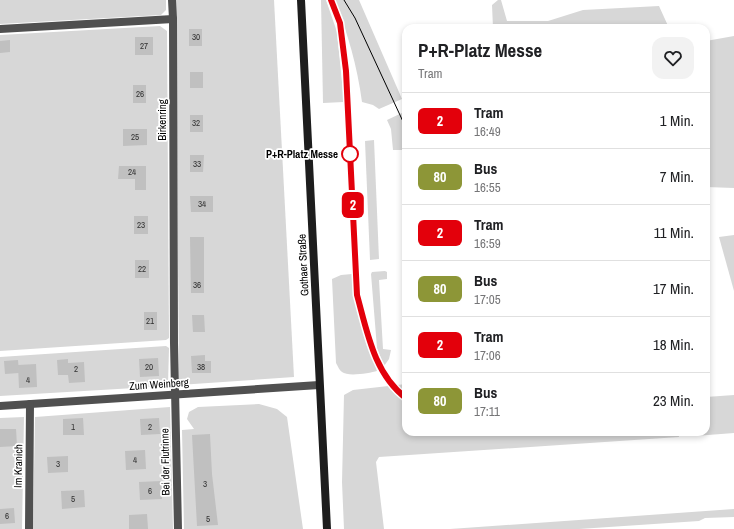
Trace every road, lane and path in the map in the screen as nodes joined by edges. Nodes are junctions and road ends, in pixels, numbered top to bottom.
1 (172, 0) edge
2 (301, 0) edge
3 (173, 19) junction
4 (0, 29) edge
5 (319, 385) junction
6 (175, 394) junction
7 (30, 404) junction
8 (0, 406) edge
9 (29, 529) edge
10 (178, 529) edge
11 (327, 529) edge

1 - 3 street, Birkenring
2 - 5 main road, Gothaer Straße
3 - 4 street
3 - 6 street, Birkenring
5 - 6 street, Zum Weinberg
5 - 11 main road, Gothaer Straße
6 - 7 street, Zum Weinberg
6 - 10 street, Bei der Flutrinne
7 - 8 street, Zum Weinberg
7 - 9 street, Im Kranich

